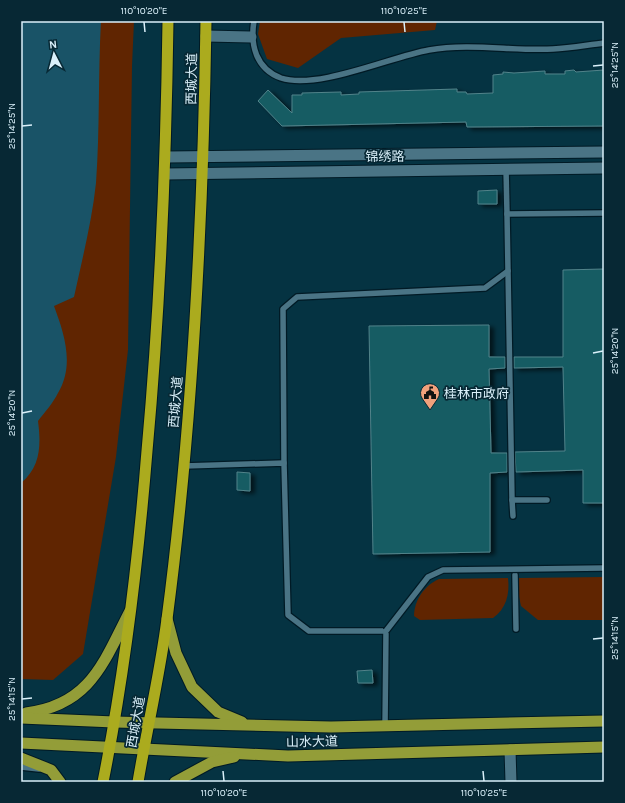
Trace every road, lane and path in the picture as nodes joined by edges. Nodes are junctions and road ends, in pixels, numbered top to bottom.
1 (168, 21) edge
2 (206, 21) edge
3 (254, 21) edge
4 (206, 36) junction
5 (252, 37) junction
6 (604, 43) edge
7 (604, 152) edge
8 (166, 157) junction
9 (204, 157) junction
10 (604, 168) edge
11 (506, 169) junction
12 (203, 172) junction
13 (165, 174) junction
14 (604, 213) edge
15 (507, 214) junction
16 (508, 271) junction
17 (284, 464) junction
18 (184, 466) junction
19 (512, 500) junction
20 (547, 500) dead end
21 (513, 516) dead end
22 (604, 568) edge
23 (514, 575) dead end
24 (132, 608) junction
25 (167, 619) junction
26 (516, 629) dead end
27 (386, 631) junction
28 (21, 714) edge
29 (21, 718) edge
30 (114, 722) junction
31 (604, 722) edge
32 (149, 723) junction
33 (248, 725) junction
34 (385, 726) junction
35 (21, 743) edge
36 (604, 747) edge
37 (110, 748) junction
38 (144, 750) junction
39 (510, 750) junction
40 (248, 754) junction
41 (21, 758) edge
42 (21, 767) edge
43 (51, 770) junction
44 (60, 782) edge
45 (103, 782) edge
46 (138, 782) edge
47 (175, 782) edge
48 (511, 782) edge

1 - 8 highway, 西城大道
2 - 4 highway, 西城大道
3 - 5 lane
4 - 5 street
4 - 9 highway, 西城大道
5 - 6 lane
7 - 9 street, 锦绣路
8 - 9 street, 锦绣路
8 - 13 highway, 西城大道
9 - 12 highway, 西城大道
10 - 11 street, 锦绣路
11 - 12 street, 锦绣路
11 - 15 lane
12 - 13 street, 锦绣路
12 - 18 highway, 西城大道
13 - 24 highway, 西城大道
14 - 15 lane
15 - 16 lane
16 - 17 lane
16 - 19 lane
17 - 18 lane
17 - 27 lane
18 - 25 highway, 西城大道
19 - 20 lane
19 - 21 lane
22 - 27 lane, bridge
23 - 26 lane
24 - 28 main road
24 - 30 highway, 西城大道
25 - 32 highway, 西城大道
25 - 33 main road
27 - 34 lane
29 - 30 main road, 山水大道
30 - 32 main road, 山水大道
30 - 37 highway, 西城大道
31 - 34 main road, 山水大道
32 - 33 main road, 山水大道
32 - 38 highway, 西城大道
33 - 34 main road, 山水大道
35 - 37 main road, 山水大道
36 - 39 main road, 山水大道
37 - 38 main road, 山水大道
37 - 45 highway, 西城大道
38 - 40 main road, 山水大道
38 - 46 highway, 西城大道
39 - 40 main road, 山水大道
39 - 48 street
40 - 47 main road
41 - 43 main road
42 - 43 lane
43 - 44 main road

